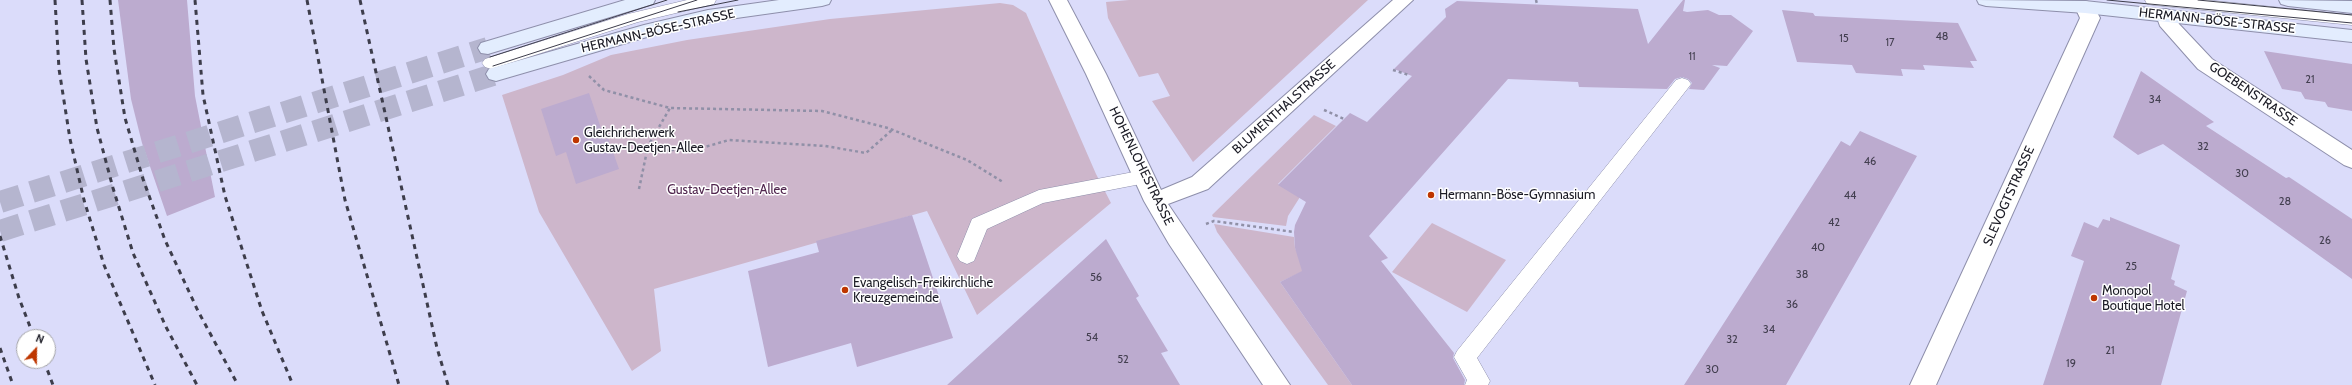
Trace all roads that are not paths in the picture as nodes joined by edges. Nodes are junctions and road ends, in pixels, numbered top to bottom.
1 (646, 0) edge
2 (683, 0) edge
3 (708, 0) edge
4 (822, 0) edge
5 (1058, 0) edge
6 (1404, 0) edge
7 (1986, 0) edge
8 (2153, 0) edge
9 (2288, 0) edge
10 (2352, 6) edge
11 (2085, 7) junction
12 (2166, 15) junction
13 (634, 18) junction
14 (2352, 20) edge
15 (2352, 36) edge
16 (492, 62) junction
17 (1682, 84) dead end
18 (2352, 160) edge
19 (1144, 177) junction
20 (1155, 201) junction
21 (967, 256) dead end
22 (1277, 385) edge
23 (1476, 385) edge
24 (1923, 385) edge

1 - 16 main road
2 - 13 lane
3 - 13 lane
4 - 16 main road, HERMANN-BÖSE-STRASSE
5 - 19 street, HOHENLOHESTRASSE
6 - 20 street, BLUMENTHALSTRASSE
7 - 11 main road, HERMANN-BÖSE-STRASSE
8 - 14 lane
9 - 10 main road
11 - 12 main road, HERMANN-BÖSE-STRASSE
11 - 24 street, SLEVOGTSTRASSE
12 - 15 main road, HERMANN-BÖSE-STRASSE
12 - 18 street, GOEBENSTRASSE
13 - 16 lane
17 - 23 lane
19 - 20 street, HOHENLOHESTRASSE
19 - 21 lane
20 - 22 street, HOHENLOHESTRASSE

